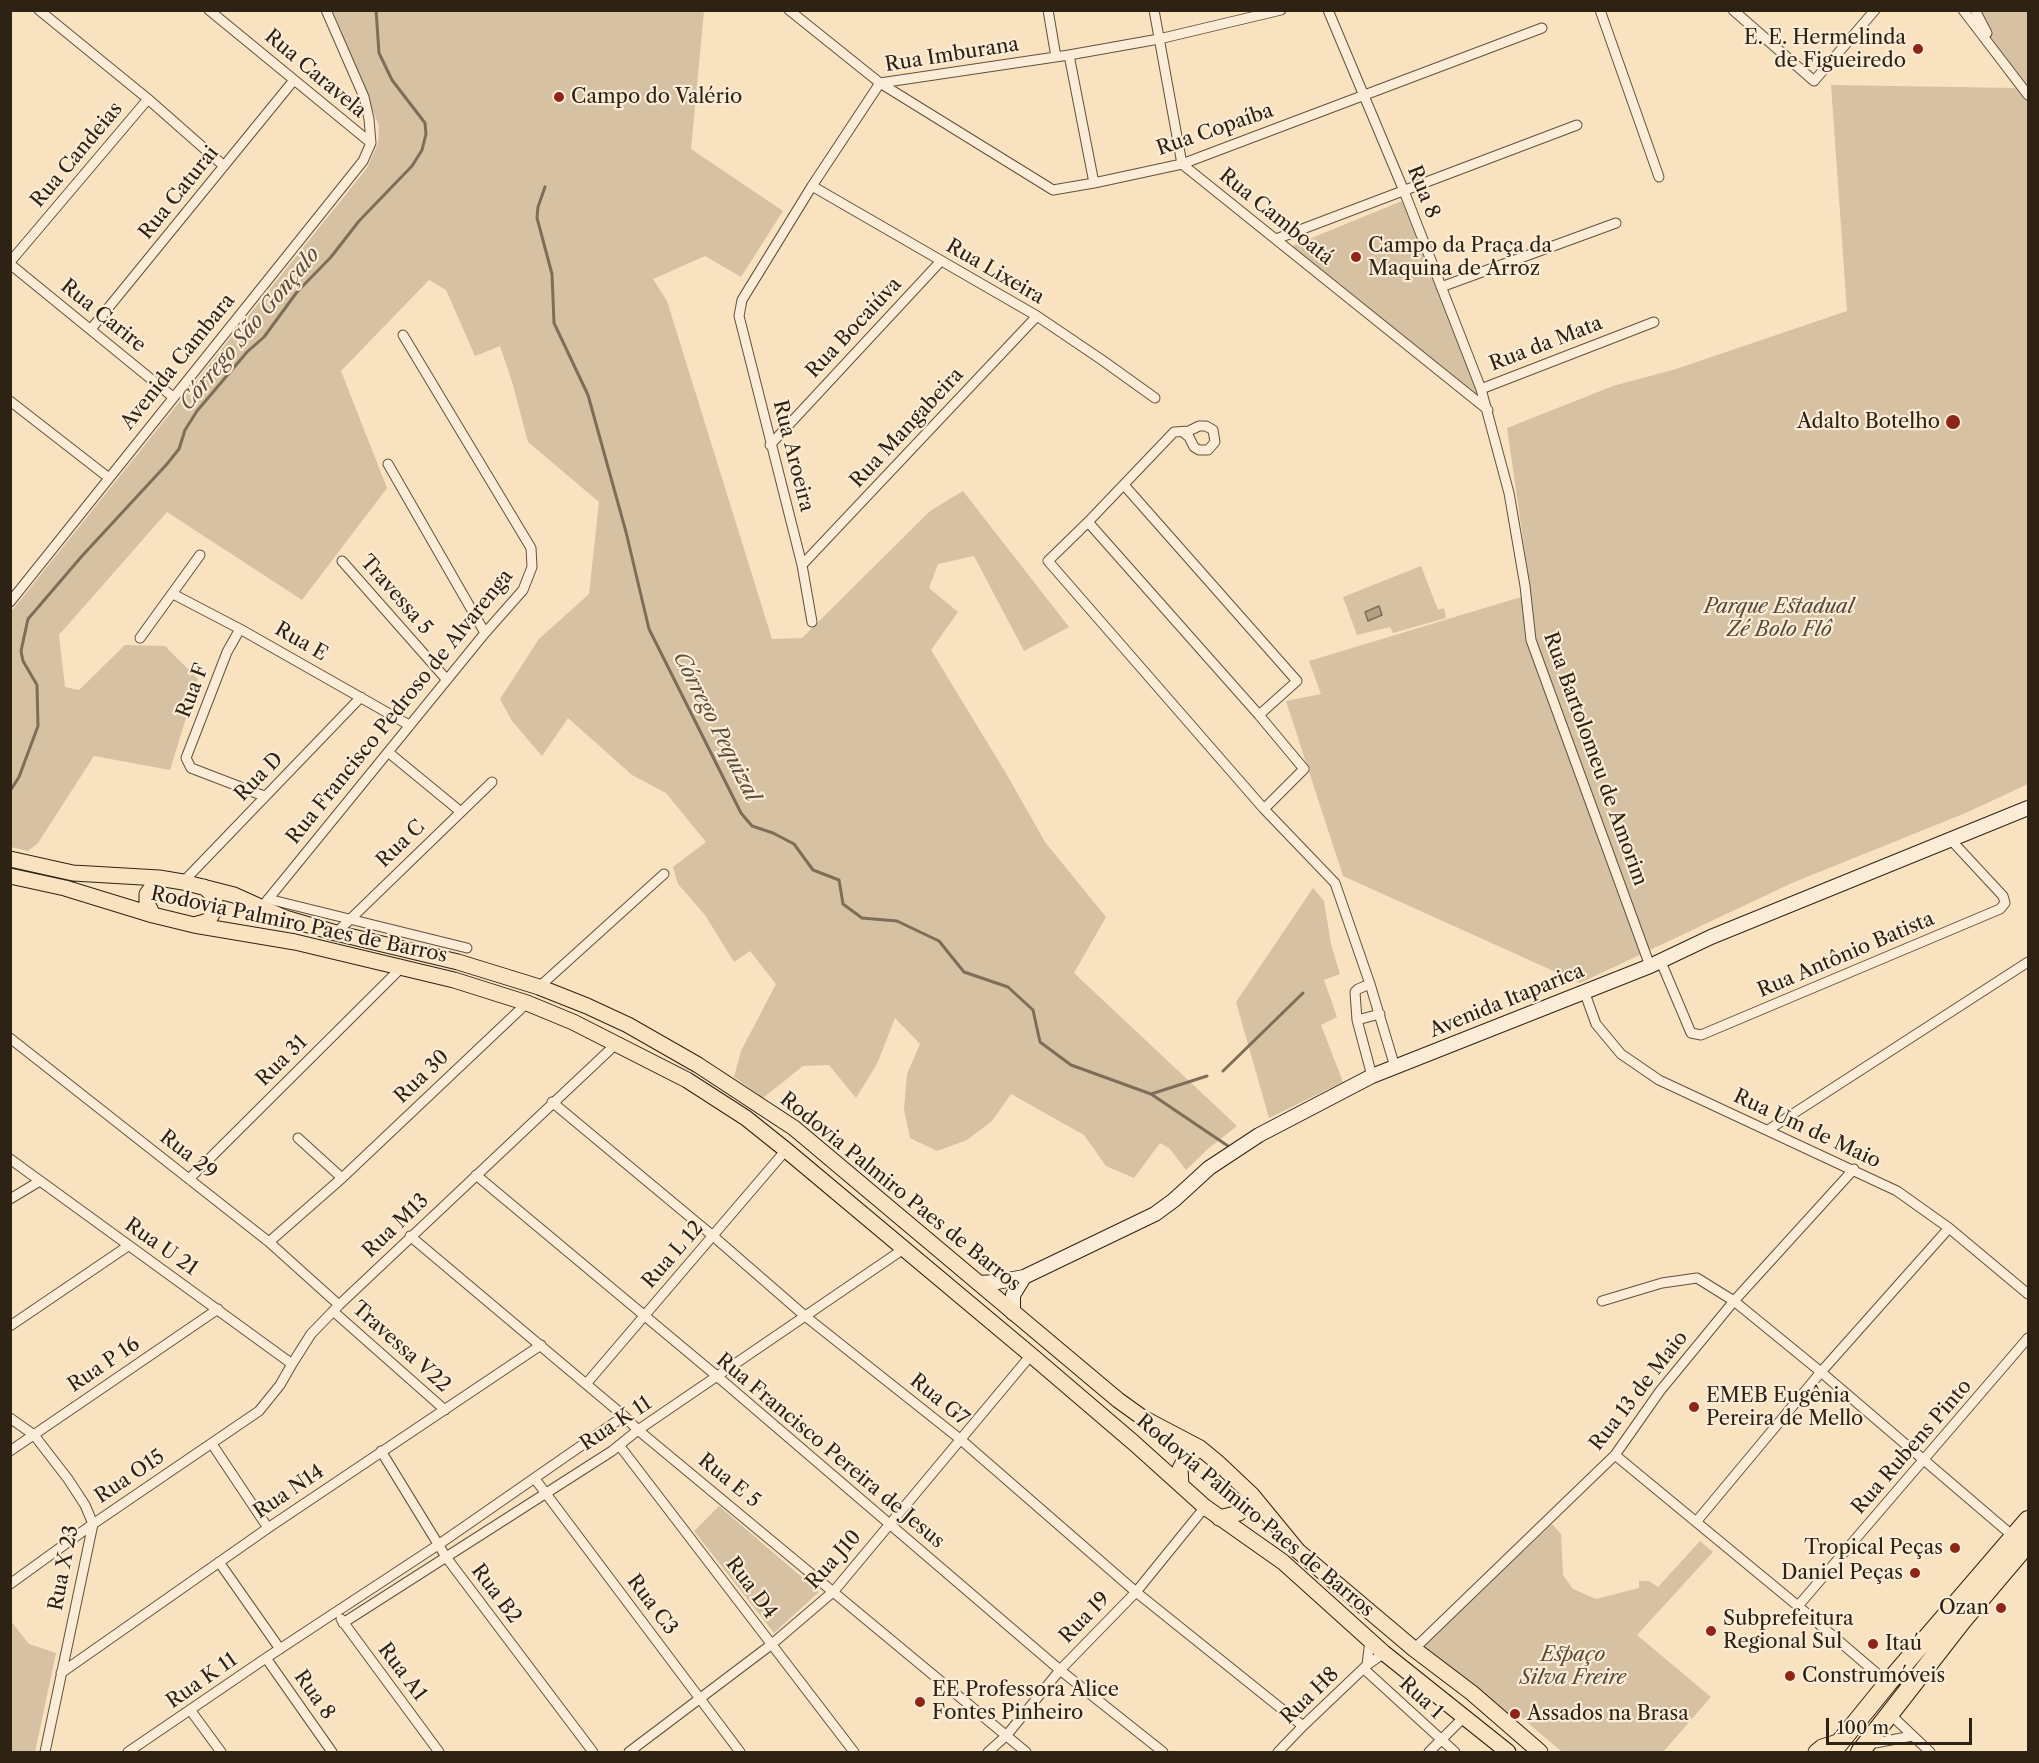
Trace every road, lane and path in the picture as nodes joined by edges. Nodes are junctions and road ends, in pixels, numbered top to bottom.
1 (39, 10) edge
2 (209, 10) edge
3 (326, 10) edge
4 (789, 10) edge
5 (1048, 10) edge
6 (1154, 10) edge
7 (1281, 10) edge
8 (1328, 10) edge
9 (1600, 10) edge
10 (1733, 10) edge
11 (1875, 10) edge
12 (1964, 10) edge
13 (1975, 10) edge
14 (219, 15) edge
15 (1542, 28) dead end
16 (1159, 39) junction
17 (1069, 55) junction
18 (1056, 57) junction
19 (2000, 57) junction
20 (294, 80) junction
21 (880, 82) junction
22 (2027, 92) edge
23 (1364, 94) junction
24 (148, 99) junction
25 (1577, 125) dead end
26 (370, 143) junction
27 (1182, 164) junction
28 (224, 166) junction
29 (1659, 177) dead end
30 (1095, 183) junction
31 (812, 186) junction
32 (1404, 191) junction
33 (1616, 223) dead end
34 (1276, 239) junction
35 (940, 262) junction
36 (10, 263) edge
37 (1441, 287) junction
38 (742, 300) joint
39 (1038, 316) junction
40 (1654, 321) dead end
41 (91, 329) junction
42 (403, 335) dead end
43 (1481, 389) junction
44 (173, 397) junction
45 (1155, 398) dead end
46 (10, 401) edge
47 (1488, 410) junction
48 (1183, 432) dead end
49 (770, 445) junction
50 (388, 464) dead end
51 (109, 478) junction
52 (1124, 485) junction
53 (1088, 522) junction
54 (1514, 524) joint
55 (200, 555) dead end
56 (342, 561) dead end
57 (802, 565) junction
58 (174, 594) junction
59 (10, 602) edge
60 (812, 621) dead end
61 (240, 629) junction
62 (485, 633) junction
63 (140, 638) dead end
64 (447, 680) junction
65 (362, 698) junction
66 (1259, 715) junction
67 (410, 725) junction
68 (388, 752) junction
69 (492, 782) dead end
70 (264, 796) junction
71 (2028, 808) edge
72 (1264, 809) junction
73 (461, 812) junction
74 (1951, 840) junction
75 (10, 859) edge
76 (664, 874) dead end
77 (10, 876) edge
78 (159, 878) junction
79 (183, 882) junction
80 (204, 887) junction
81 (264, 903) junction
82 (153, 915) junction
83 (350, 919) junction
84 (194, 925) junction
85 (336, 933) junction
86 (467, 948) dead end
87 (2028, 962) edge
88 (1655, 964) junction
89 (401, 968) junction
90 (1370, 984) junction
91 (539, 987) junction
92 (1584, 991) junction
93 (527, 1003) junction
94 (1380, 1014) junction
95 (1357, 1020) junction
96 (10, 1038) edge
97 (617, 1043) junction
98 (1395, 1067) junction
99 (1372, 1076) junction
100 (552, 1102) junction
101 (1768, 1130) junction
102 (298, 1138) dead end
103 (786, 1150) junction
104 (10, 1159) edge
105 (1854, 1169) junction
106 (476, 1175) junction
107 (342, 1178) junction
108 (189, 1179) junction
109 (40, 1181) junction
110 (10, 1199) edge
111 (1948, 1228) junction
112 (410, 1236) junction
113 (713, 1236) junction
114 (269, 1242) junction
115 (128, 1246) junction
116 (905, 1248) junction
117 (1024, 1277) junction
118 (978, 1282) junction
119 (2028, 1294) edge
120 (1602, 1301) dead end
121 (1734, 1301) junction
122 (336, 1308) junction
123 (218, 1309) junction
124 (1013, 1313) junction
125 (805, 1316) junction
126 (644, 1317) junction
127 (10, 1326) edge
128 (2028, 1338) edge
129 (541, 1345) junction
130 (1031, 1355) junction
131 (292, 1364) junction
132 (1821, 1372) junction
133 (718, 1377) junction
134 (586, 1384) junction
135 (445, 1410) junction
136 (624, 1416) junction
137 (10, 1418) edge
138 (638, 1430) junction
139 (34, 1435) junction
140 (960, 1439) junction
141 (212, 1444) junction
142 (619, 1445) junction
143 (1200, 1448) junction
144 (10, 1450) edge
145 (381, 1450) junction
146 (1615, 1455) junction
147 (1924, 1459) junction
148 (535, 1479) junction
149 (1181, 1485) junction
150 (545, 1492) junction
151 (1252, 1496) junction
152 (1205, 1506) junction
153 (1219, 1518) junction
154 (2028, 1520) edge
155 (1696, 1522) junction
156 (93, 1524) junction
157 (889, 1524) junction
158 (268, 1528) junction
159 (2021, 1540) edge
160 (438, 1545) junction
161 (446, 1557) junction
162 (219, 1562) junction
163 (10, 1584) edge
164 (834, 1591) junction
165 (1136, 1592) junction
166 (1798, 1606) junction
167 (336, 1612) junction
168 (343, 1623) junction
169 (1370, 1640) junction
170 (772, 1644) junction
171 (280, 1649) junction
172 (1414, 1649) junction
173 (1384, 1653) junction
174 (266, 1658) junction
175 (1365, 1667) junction
176 (1060, 1670) junction
177 (62, 1673) junction
178 (1888, 1683) junction
179 (700, 1700) junction
180 (191, 1711) junction
181 (1464, 1716) junction
182 (1888, 1718) junction
183 (1303, 1726) junction
184 (1006, 1736) junction
185 (1912, 1736) junction
186 (1441, 1740) junction
187 (1836, 1747) edge
188 (1868, 1749) edge
189 (45, 1752) edge
190 (128, 1752) edge
191 (221, 1752) edge
192 (332, 1752) edge
193 (439, 1752) edge
194 (593, 1752) edge
195 (629, 1752) edge
196 (740, 1752) edge
197 (854, 1752) edge
198 (988, 1752) edge
199 (1026, 1752) edge
200 (1163, 1752) edge
201 (1278, 1752) edge
202 (1429, 1752) edge
203 (1455, 1752) edge
204 (1508, 1752) edge
205 (1540, 1752) edge
206 (1816, 1752) edge
207 (1930, 1752) edge

1 - 24 street
2 - 14 street, Rua Caravela
3 - 26 street
4 - 21 street, Rua Copaíba
5 - 18 street
6 - 16 street
7 - 16 street, Rua Imburana
8 - 23 street, Rua 8
9 - 29 street
10 - 11 street
12 - 19 street
13 - 19 street
14 - 20 street, Rua Caravela
15 - 23 street, Rua Copaíba
16 - 17 street, Rua Imburana
16 - 27 street
17 - 18 street, Rua Imburana
17 - 30 street
18 - 21 street, Rua Imburana
19 - 22 street
20 - 26 street, Rua Caravela
20 - 28 street, Rua Caturai
21 - 30 street, Rua Copaíba
21 - 31 street, Rua Imburana
23 - 27 street, Rua Copaíba
23 - 32 street, Rua 8
24 - 28 street
24 - 36 street, Rua Candeias
25 - 32 street
26 - 44 street, Avenida Cambara
27 - 30 street, Rua Copaíba
27 - 34 street, Rua Camboatá
28 - 41 street, Rua Caturai
31 - 35 street, Rua Lixeira
31 - 38 street, Rua Imburana
32 - 34 street
32 - 37 street, Rua 8
33 - 37 street
34 - 47 street, Rua Camboatá
35 - 39 street, Rua Lixeira
35 - 49 street, Rua Bocaiúva
36 - 41 street, Rua Carire
37 - 43 street, Rua 8
38 - 49 street, Rua Aroeira
39 - 45 street, Rua Lixeira
39 - 57 street, Rua Mangabeira
40 - 43 street, Rua da Mata
41 - 44 street, Rua Carire
42 - 62 street, Rua Francisco Pedroso de Alvarenga
43 - 47 street, Rua da Mata
44 - 51 street, Avenida Cambara
46 - 51 street
47 - 54 street, Rua da Mata
48 - 52 street
49 - 57 street, Rua Aroeira
50 - 62 street
51 - 59 street, Avenida Cambara
52 - 53 street
52 - 66 street
53 - 66 street
53 - 72 street
54 - 88 street, Rua Bartolomeu de Amorim
55 - 58 street
56 - 64 street, Travessa 5
57 - 60 street, Rua Aroeira
58 - 61 street, Rua E
58 - 63 street
61 - 65 street, Rua E
61 - 70 street, Rua F
62 - 64 street, Rua Francisco Pedroso de Alvarenga
64 - 67 street, Rua Francisco Pedroso de Alvarenga
65 - 67 street, Rua E
65 - 70 street, Rua D
66 - 72 street
67 - 68 street, Rua Francisco Pedroso de Alvarenga
68 - 73 street
68 - 81 street, Rua Francisco Pedroso de Alvarenga
69 - 73 street, Rua C
70 - 79 street, Rua D
71 - 74 street, Avenida Itaparica
72 - 90 street
73 - 83 street, Rua C
74 - 88 street, Avenida Itaparica
74 - 88 street, Rua Antônio Batista
75 - 78 main road, Rodovia Palmiro Paes de Barros
76 - 91 street
77 - 82 main road, Rodovia Palmiro Paes de Barros
78 - 79 main road, Rodovia Palmiro Paes de Barros
78 - 82 main road
79 - 80 main road, Rodovia Palmiro Paes de Barros
80 - 81 main road, Rodovia Palmiro Paes de Barros
80 - 84 main road
81 - 83 street
81 - 85 main road, Rodovia Palmiro Paes de Barros
82 - 84 main road, Rodovia Palmiro Paes de Barros
83 - 85 street, Rua C
83 - 86 street
84 - 89 main road, Rodovia Palmiro Paes de Barros
85 - 91 main road, Rodovia Palmiro Paes de Barros
87 - 101 street
88 - 92 street, Avenida Itaparica
89 - 93 main road, Rodovia Palmiro Paes de Barros
89 - 108 street, Rua 31
90 - 94 street
90 - 95 street
91 - 118 main road, Rodovia Palmiro Paes de Barros
92 - 98 street, Avenida Itaparica
92 - 101 street, Rua Um de Maio
93 - 97 main road, Rodovia Palmiro Paes de Barros
93 - 107 street, Rua 30
94 - 95 street
94 - 98 street
95 - 99 street
96 - 108 street, Rua 29
97 - 100 street, Rua M13
97 - 103 main road, Rodovia Palmiro Paes de Barros
98 - 99 street, Avenida Itaparica
99 - 117 street, Avenida Itaparica
100 - 106 street, Rua M13
100 - 113 street, Rua G7
101 - 105 street, Rua Um de Maio
102 - 107 street
103 - 113 street, Rua L 12
103 - 116 main road, Rodovia Palmiro Paes de Barros
104 - 109 street, Rua U 21
105 - 111 street, Rua Um de Maio
105 - 121 street, Rua 13 de Maio
106 - 112 street, Rua M13
106 - 126 street, Rua Francisco Pereira de Jesus
107 - 114 street, Rua 30
108 - 114 street, Rua 29
109 - 110 street
109 - 115 street, Rua U 21
111 - 119 street, Rua Um de Maio
111 - 132 street
112 - 122 street, Rua M13
112 - 129 street, Rua E 5
113 - 125 street, Rua G7
113 - 126 street, Rua L 12
114 - 122 street, Rua 29
115 - 123 street, Rua U 21
115 - 127 street
116 - 125 street, Rua K 11
116 - 130 main road, Rodovia Palmiro Paes de Barros
117 - 118 street, Avenida Itaparica
117 - 124 street
118 - 124 main road, Rodovia Palmiro Paes de Barros
120 - 121 street
121 - 132 street
121 - 146 street, Rua 13 de Maio
122 - 131 street, Rua M13
122 - 135 street, Travessa V22
123 - 131 street, Rua U 21
123 - 139 street, Rua P 16
124 - 143 main road, Rodovia Palmiro Paes de Barros
125 - 133 street, Rua K 11
125 - 140 street, Rua G7
126 - 133 street, Rua Francisco Pereira de Jesus
126 - 134 street, Rua L 12
128 - 147 street, Rua Rubens Pinto
129 - 134 street, Rua E 5
129 - 135 street, Rua N14
130 - 140 street, Rua J10
130 - 149 main road, Rodovia Palmiro Paes de Barros
131 - 141 street, Rua M13
132 - 147 street
132 - 155 street
133 - 138 street, Rua K 11
133 - 157 street, Rua Francisco Pereira de Jesus
134 - 136 street, Rua E 5
135 - 145 street, Rua N14
136 - 138 street, Rua E 5
136 - 148 street, Rua K 11
137 - 139 street, Rua X 23
138 - 142 street, Rua K 11
138 - 164 street, Rua E 5
139 - 144 street, Rua P 16
139 - 156 street, Rua X 23
140 - 157 street, Rua J10
140 - 165 street, Rua G7
141 - 156 street, Rua O15
141 - 158 street
142 - 150 street, Rua K 11
142 - 170 street, Rua D4
143 - 149 main road
143 - 151 main road, Rodovia Palmiro Paes de Barros
145 - 158 street, Rua N14
145 - 160 street, Rua B2
146 - 155 street
146 - 172 street, Rua 13 de Maio
147 - 159 street
147 - 166 street, Rua Rubens Pinto
148 - 150 street, Rua C3
148 - 160 street, Rua K 11
149 - 152 main road, Rodovia Palmiro Paes de Barros
150 - 161 street, Rua K 11
150 - 179 street, Rua C3
151 - 153 main road
151 - 172 main road, Rodovia Palmiro Paes de Barros
152 - 153 main road, Rodovia Palmiro Paes de Barros
152 - 165 street, Rua I9
153 - 169 main road, Rodovia Palmiro Paes de Barros
154 - 159 highway
155 - 166 street
156 - 163 street, Rua O15
156 - 177 street, Rua X 23
157 - 164 street, Rua J10
157 - 176 street, Rua Francisco Pereira de Jesus
158 - 162 street, Rua N14
159 - 178 highway
159 - 182 highway
160 - 161 street, Rua B2
160 - 167 street, Rua K 11
161 - 168 street, Rua K 11
161 - 194 street, Rua B2
162 - 171 street
162 - 177 street, Rua N14
164 - 170 street, Rua J10
164 - 184 street, Rua E 5
165 - 176 street, Rua I9
165 - 183 street, Rua G7
166 - 178 street
167 - 168 street, Rua A1
167 - 171 street, Rua K 11
168 - 193 street, Rua A1
169 - 173 main road, Rodovia Palmiro Paes de Barros
169 - 175 street, Rua H8
170 - 179 street, Rua J10
170 - 197 street, Rua D4
171 - 174 street, Rua K 11
172 - 205 main road, Rodovia Palmiro Paes de Barros
173 - 175 street, Rua H8
173 - 181 main road, Rodovia Palmiro Paes de Barros
174 - 180 street, Rua K 11
174 - 192 street, Rua 8
175 - 183 street, Rua H8
175 - 186 street, Rua 1
176 - 184 street, Rua I9
176 - 200 street, Rua Francisco Pereira de Jesus
177 - 189 street, Rua X 23
178 - 187 highway
179 - 195 street, Rua J10
179 - 196 street, Rua C3
180 - 190 street, Rua K 11
180 - 191 street
181 - 186 street
181 - 204 main road, Rodovia Palmiro Paes de Barros
182 - 185 street
182 - 188 highway
183 - 201 street, Rua H8
184 - 198 street, Rua I9
184 - 199 street, Rua E 5
185 - 188 street
185 - 207 street
186 - 202 street
186 - 203 street, Rua 1
187 - 206 main road

